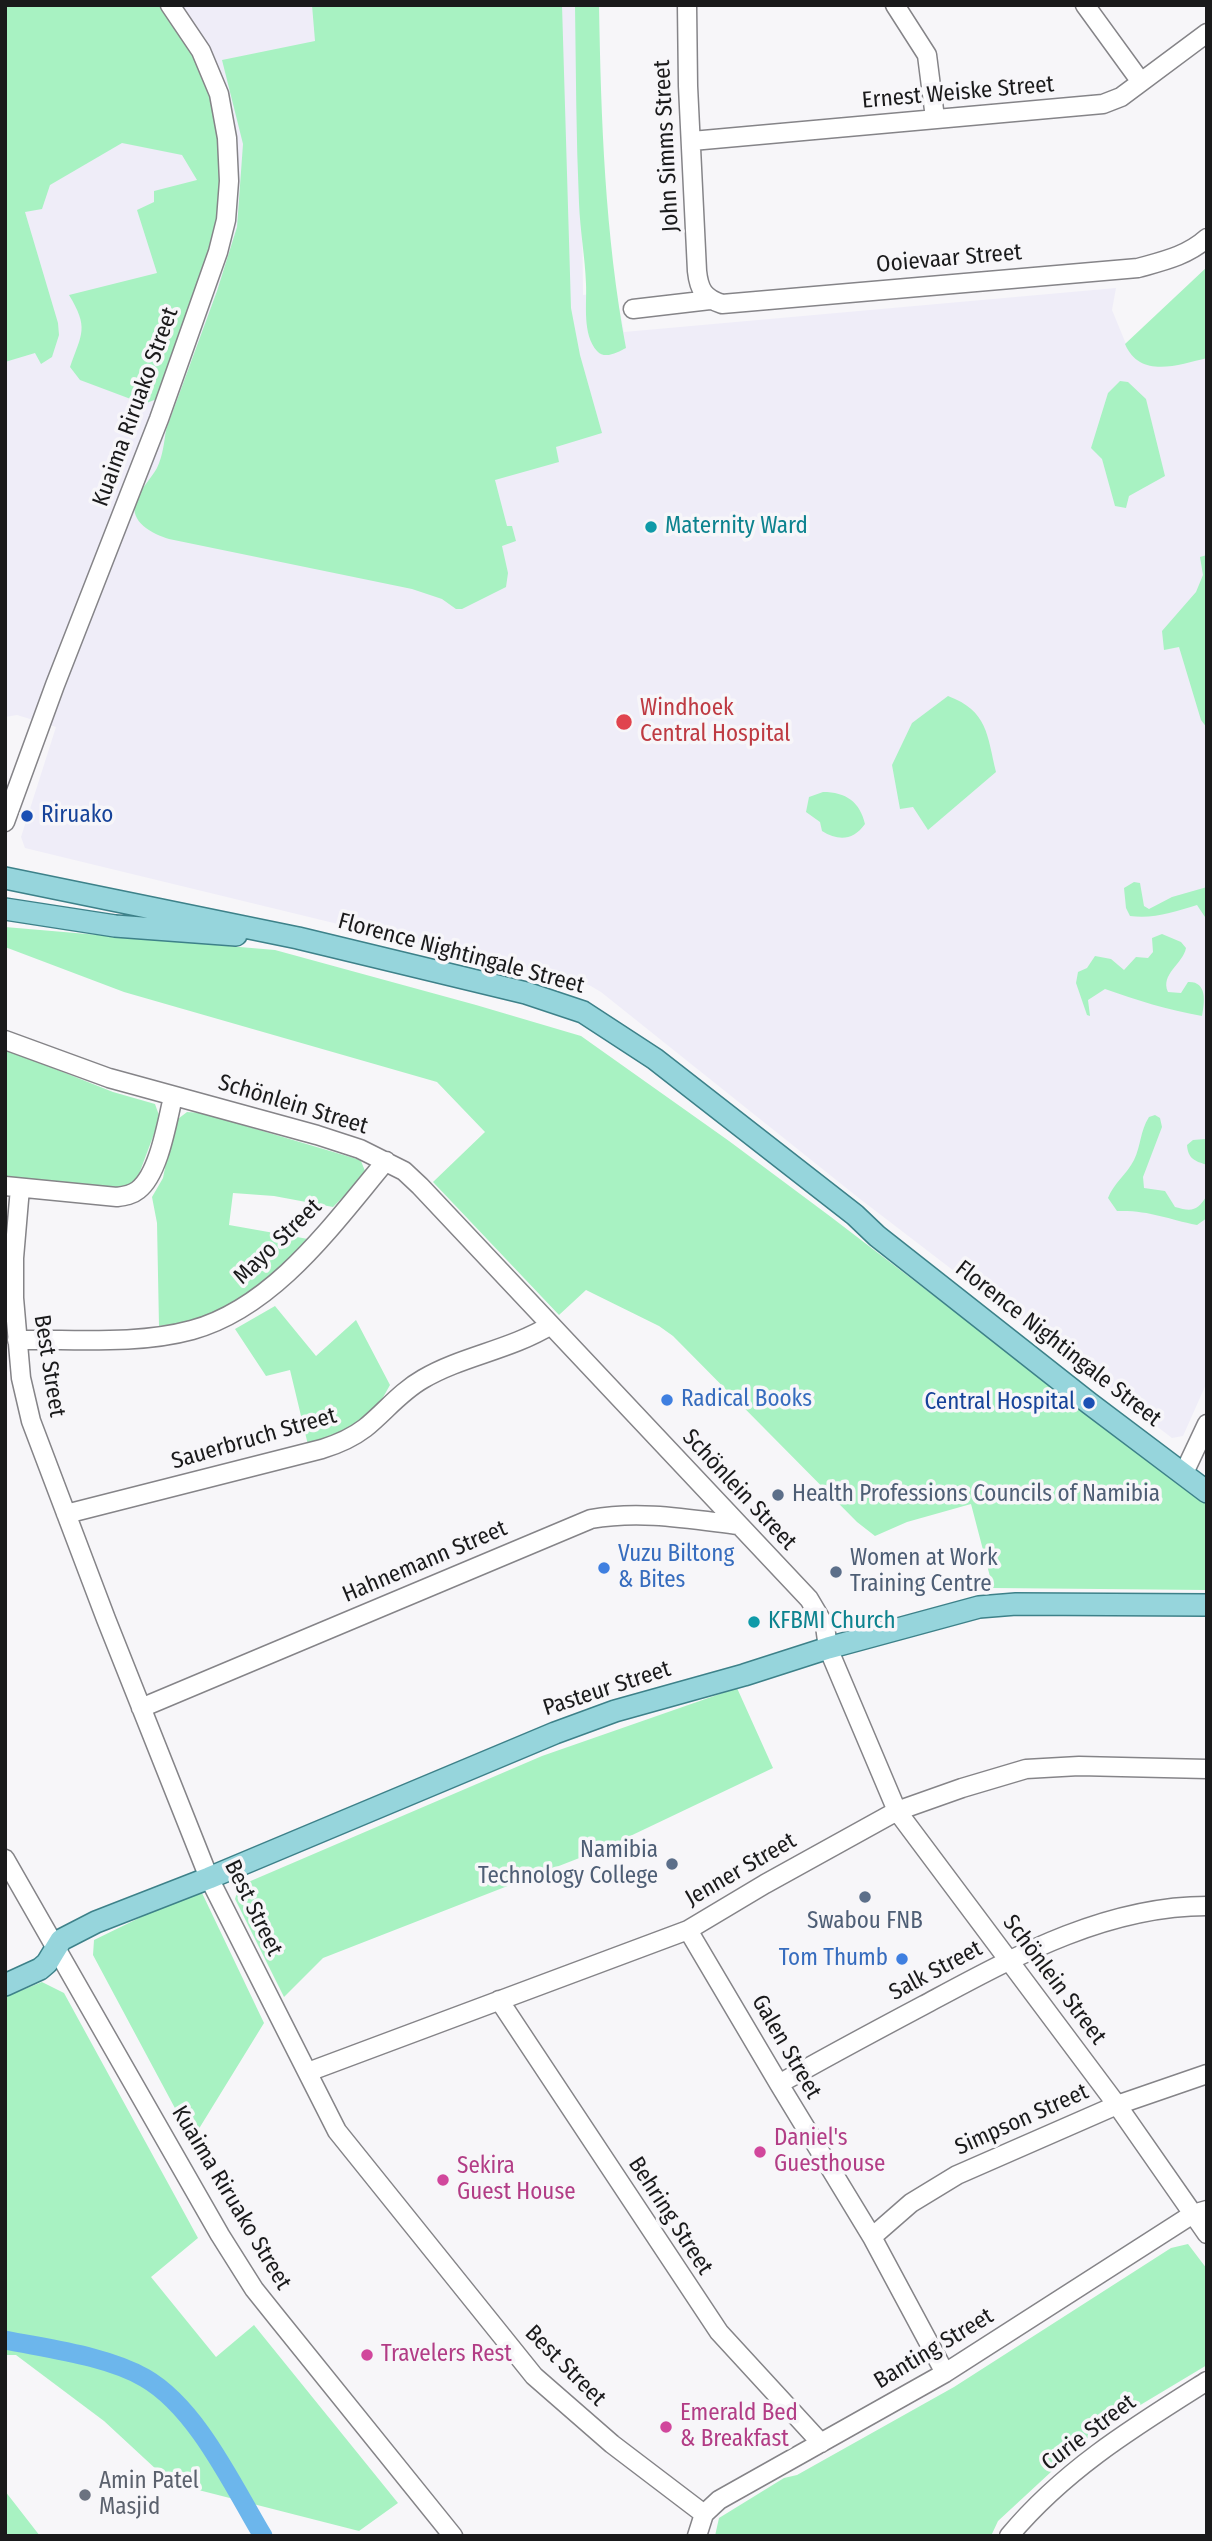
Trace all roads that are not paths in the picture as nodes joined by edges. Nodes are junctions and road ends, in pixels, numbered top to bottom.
1 (170, 5) edge
2 (687, 5) edge
3 (895, 5) edge
4 (1085, 5) edge
5 (1207, 33) edge
6 (1141, 82) junction
7 (935, 118) junction
8 (692, 141) junction
9 (1207, 238) edge
10 (710, 300) junction
11 (633, 309) dead end
12 (5, 822) edge
13 (5, 878) edge
14 (5, 909) edge
15 (5, 1040) edge
16 (173, 1097) junction
17 (386, 1161) junction
18 (13, 1187) edge
19 (877, 1237) junction
20 (551, 1325) junction
21 (17, 1340) junction
22 (1207, 1424) edge
23 (1184, 1475) junction
24 (1207, 1492) edge
25 (66, 1514) junction
26 (738, 1525) junction
27 (1207, 1605) edge
28 (828, 1648) junction
29 (141, 1708) junction
30 (1207, 1769) edge
31 (897, 1811) junction
32 (5, 1859) edge
33 (209, 1878) junction
34 (1207, 1906) edge
35 (688, 1930) junction
36 (56, 1947) junction
37 (1008, 1960) junction
38 (5, 1984) edge
39 (499, 2000) junction
40 (309, 2072) junction
41 (1207, 2074) edge
42 (779, 2084) junction
43 (1117, 2105) junction
44 (1200, 2212) edge
45 (1207, 2234) edge
46 (872, 2237) junction
47 (944, 2373) junction
48 (1207, 2381) edge
49 (821, 2443) junction
50 (704, 2515) junction
51 (453, 2536) edge
52 (696, 2536) edge
53 (1009, 2536) edge

1 - 12 street, Kuaima Riruako Street
2 - 8 street, John Simms Street
3 - 7 street
4 - 6 street
5 - 6 street, Ernest Weiske Street
6 - 7 street, Ernest Weiske Street
7 - 8 street, Ernest Weiske Street
8 - 10 street, John Simms Street
9 - 10 street, Ooievaar Street
10 - 11 street, Ooievaar Street
13 - 19 main road, Florence Nightingale Street
14 - 19 main road, Florence Nightingale Street
15 - 16 street, Schönlein Street
16 - 17 street, Schönlein Street
16 - 18 street
17 - 20 street, Schönlein Street
17 - 21 street, Mayo Street
18 - 21 street, Best Street
19 - 23 main road, Florence Nightingale Street
20 - 25 street, Sauerbruch Street
20 - 26 street, Schönlein Street
21 - 25 street, Best Street
22 - 23 street
23 - 24 main road, Florence Nightingale Street
25 - 29 street, Best Street
26 - 28 street, Schönlein Street
26 - 29 street, Hahnemann Street
27 - 28 main road, Pasteur Street
28 - 31 street, Schönlein Street
28 - 33 main road, Pasteur Street
29 - 33 street, Best Street
30 - 31 street, Jenner Street
31 - 35 street, Jenner Street
31 - 37 street, Schönlein Street
32 - 36 street, Kuaima Riruako Street
33 - 36 main road, Pasteur Street
33 - 40 street, Best Street
34 - 37 street, Salk Street
35 - 39 street, Jenner Street
35 - 42 street, Galen Street
36 - 38 main road, Pasteur Street
36 - 51 street, Kuaima Riruako Street
37 - 42 street, Salk Street
37 - 43 street, Schönlein Street
39 - 40 street, Jenner Street
39 - 49 street, Behring Street
40 - 50 street, Best Street
41 - 43 street, Simpson Street
42 - 46 street, Galen Street
43 - 44 street, Schönlein Street
43 - 46 street, Simpson Street
44 - 45 street, Schönlein Street
44 - 47 street, Banting Street
46 - 47 street, Galen Street
47 - 49 street, Banting Street
48 - 53 street, Curie Street
49 - 50 street, Banting Street
50 - 52 street

